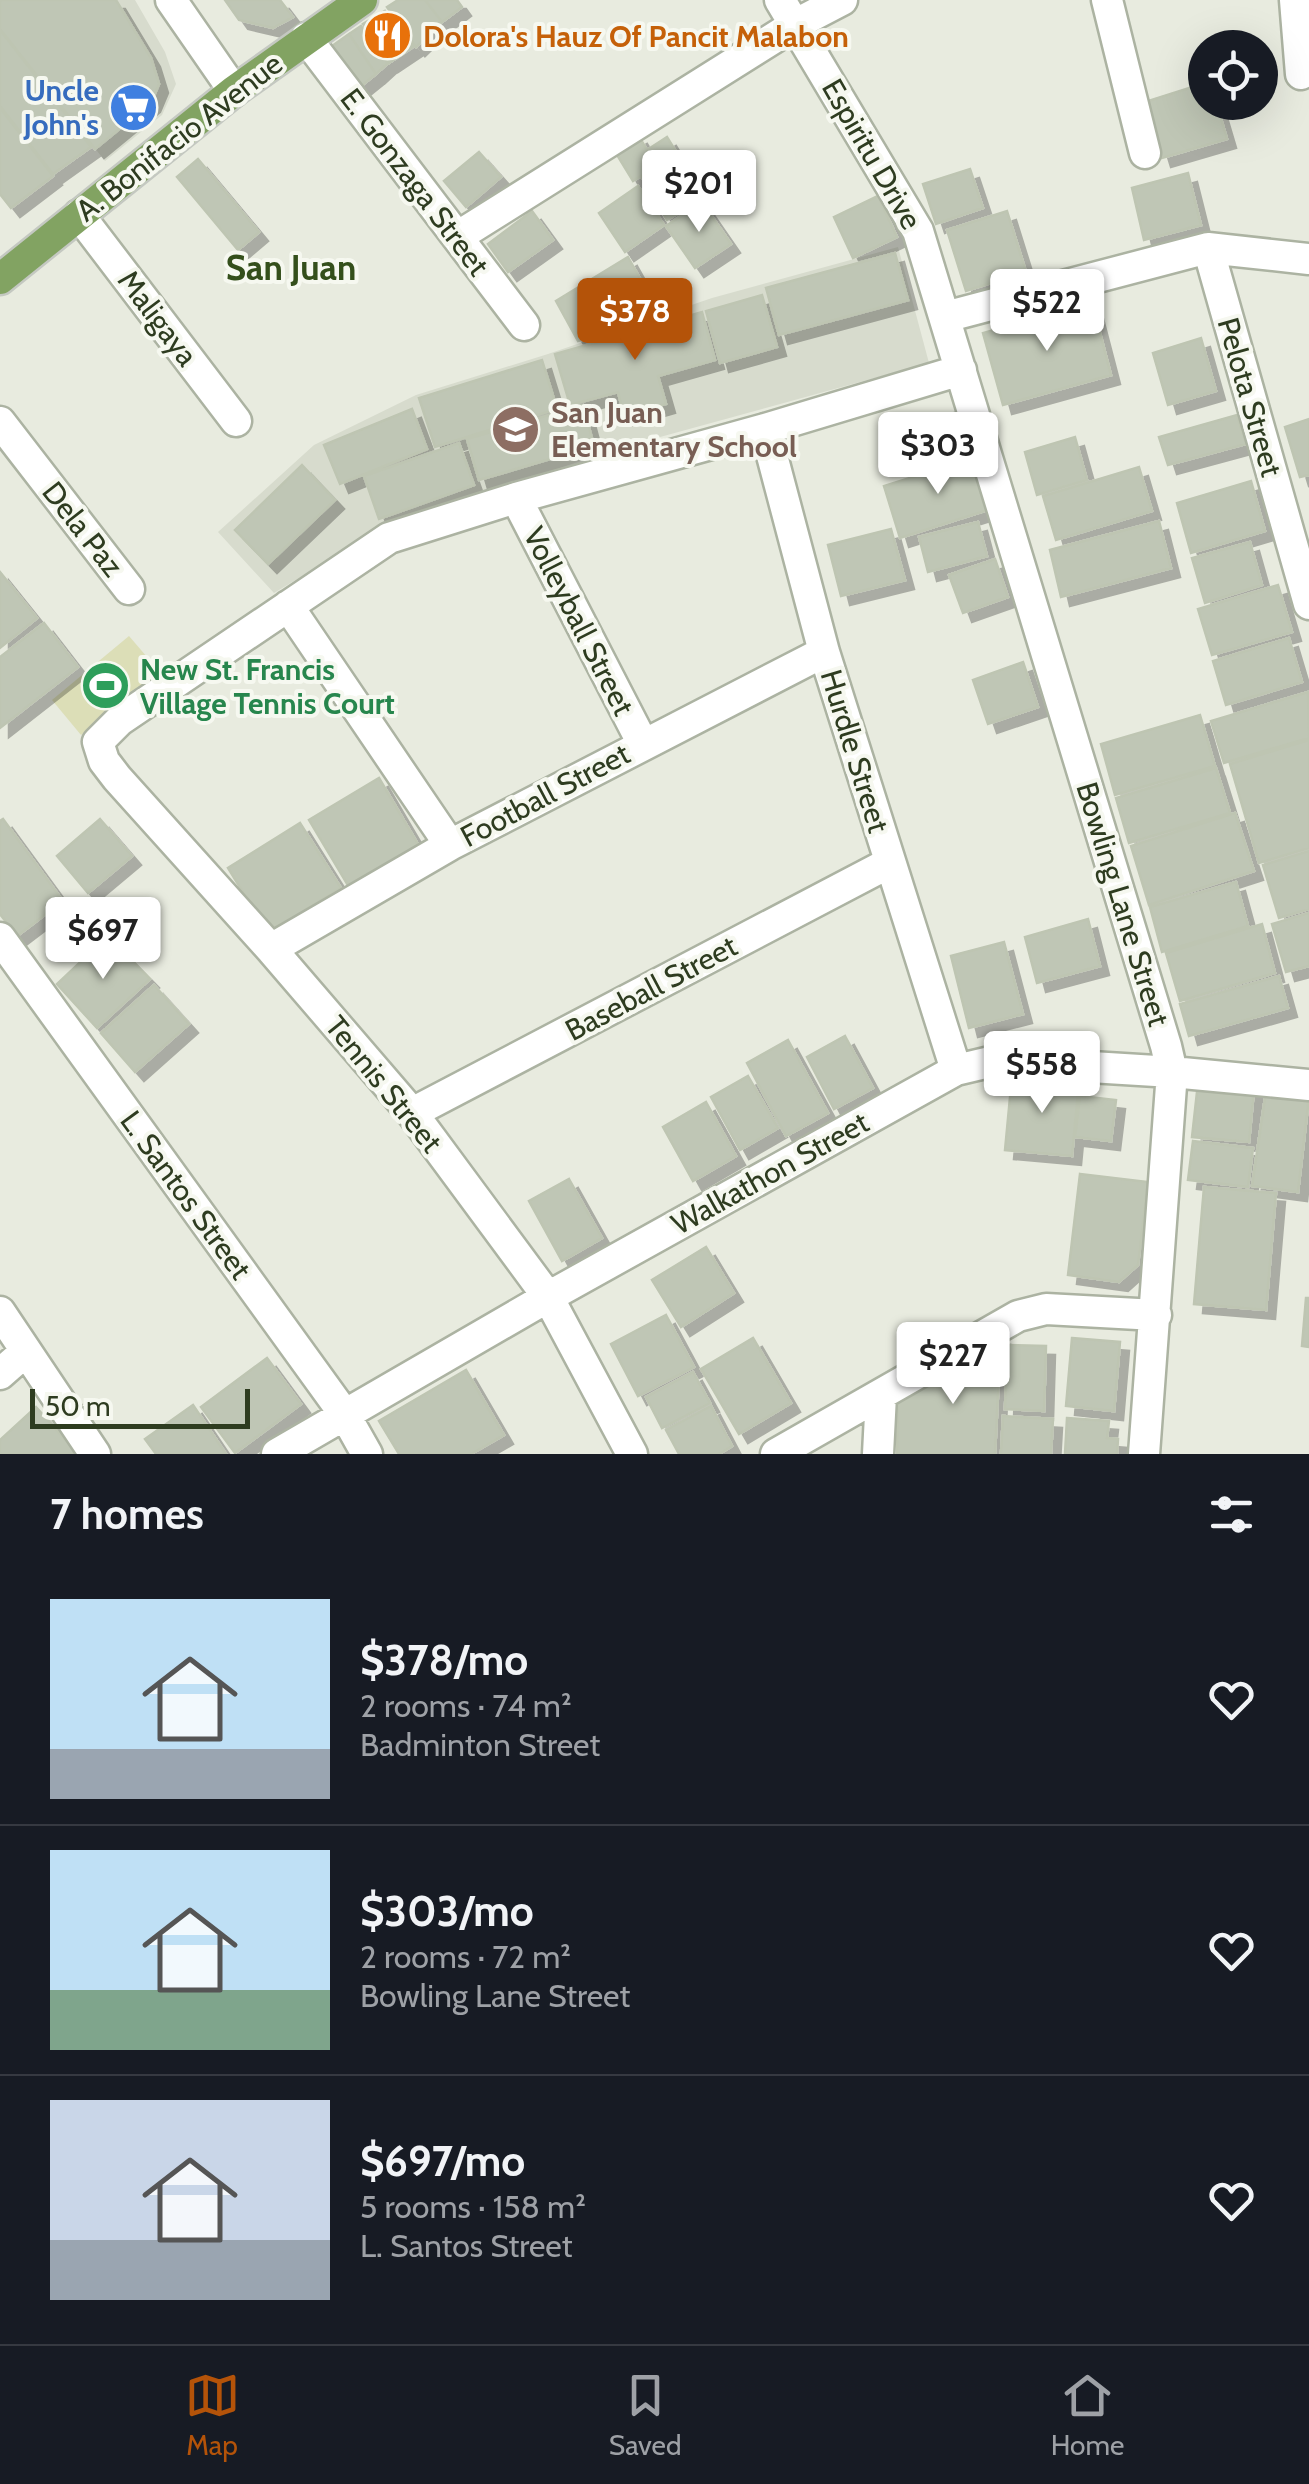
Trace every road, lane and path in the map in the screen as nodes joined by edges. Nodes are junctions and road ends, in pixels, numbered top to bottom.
1 (170, 0) edge
2 (362, 0) edge
3 (842, 0) edge
4 (1107, 0) edge
5 (1296, 0) edge
6 (788, 12) edge
7 (306, 38) junction
8 (1302, 74) dead end
9 (234, 91) junction
10 (1145, 152) dead end
11 (79, 215) junction
12 (457, 237) junction
13 (1208, 248) junction
14 (1309, 259) edge
15 (0, 279) edge
16 (524, 325) dead end
17 (953, 343) junction
18 (236, 421) dead end
19 (0, 422) edge
20 (765, 429) junction
21 (516, 498) junction
22 (129, 589) dead end
23 (1309, 604) edge
24 (288, 606) junction
25 (824, 652) junction
26 (642, 744) junction
27 (450, 845) junction
28 (889, 863) junction
29 (0, 938) edge
30 (271, 949) junction
31 (956, 1070) junction
32 (1172, 1072) junction
33 (1309, 1084) edge
34 (412, 1113) junction
35 (548, 1297) junction
36 (0, 1312) edge
37 (1156, 1315) junction
38 (25, 1352) junction
39 (0, 1374) edge
40 (881, 1395) junction
41 (346, 1416) junction
42 (95, 1454) edge
43 (277, 1454) edge
44 (367, 1454) edge
45 (632, 1454) edge
46 (776, 1454) edge
47 (878, 1454) edge
48 (1144, 1454) edge

1 - 9 street
2 - 7 main road, A. Bonifacio Avenue
3 - 6 street
4 - 10 street
5 - 8 street
6 - 12 street
6 - 17 street, Espiritu Drive
7 - 9 main road, A. Bonifacio Avenue
7 - 12 street, E. Gonzaga Street
9 - 11 main road, A. Bonifacio Avenue
11 - 15 main road, A. Bonifacio Avenue
11 - 18 street, Maligaya
12 - 16 street, E. Gonzaga Street
13 - 14 street
13 - 17 street
13 - 23 street, Pelota Street
17 - 20 street
17 - 32 street, Bowling Lane Street
19 - 22 street, Dela Paz
20 - 21 street
20 - 25 street, Hurdle Street
21 - 24 street
21 - 26 street, Volleyball Street
24 - 27 street
24 - 30 street, Tennis Street
25 - 26 street, Football Street
25 - 28 street, Hurdle Street
26 - 27 street, Football Street
27 - 30 street, Football Street
28 - 31 street, Hurdle Street
28 - 34 street, Baseball Street
29 - 41 street, L. Santos Street
30 - 34 street, Tennis Street
31 - 32 street, Walkathon Street
31 - 35 street, Walkathon Street
32 - 33 street, Walkathon Street
32 - 37 street, Bowling Lane Street
34 - 35 street, Tennis Street
35 - 41 street, Walkathon Street
35 - 45 street, Tennis Street
36 - 38 street
37 - 40 street
37 - 48 street, Bowling Lane Street
38 - 39 street
38 - 42 street
40 - 46 street
40 - 47 street
41 - 43 street, Walkathon Street
41 - 44 street, L. Santos Street

